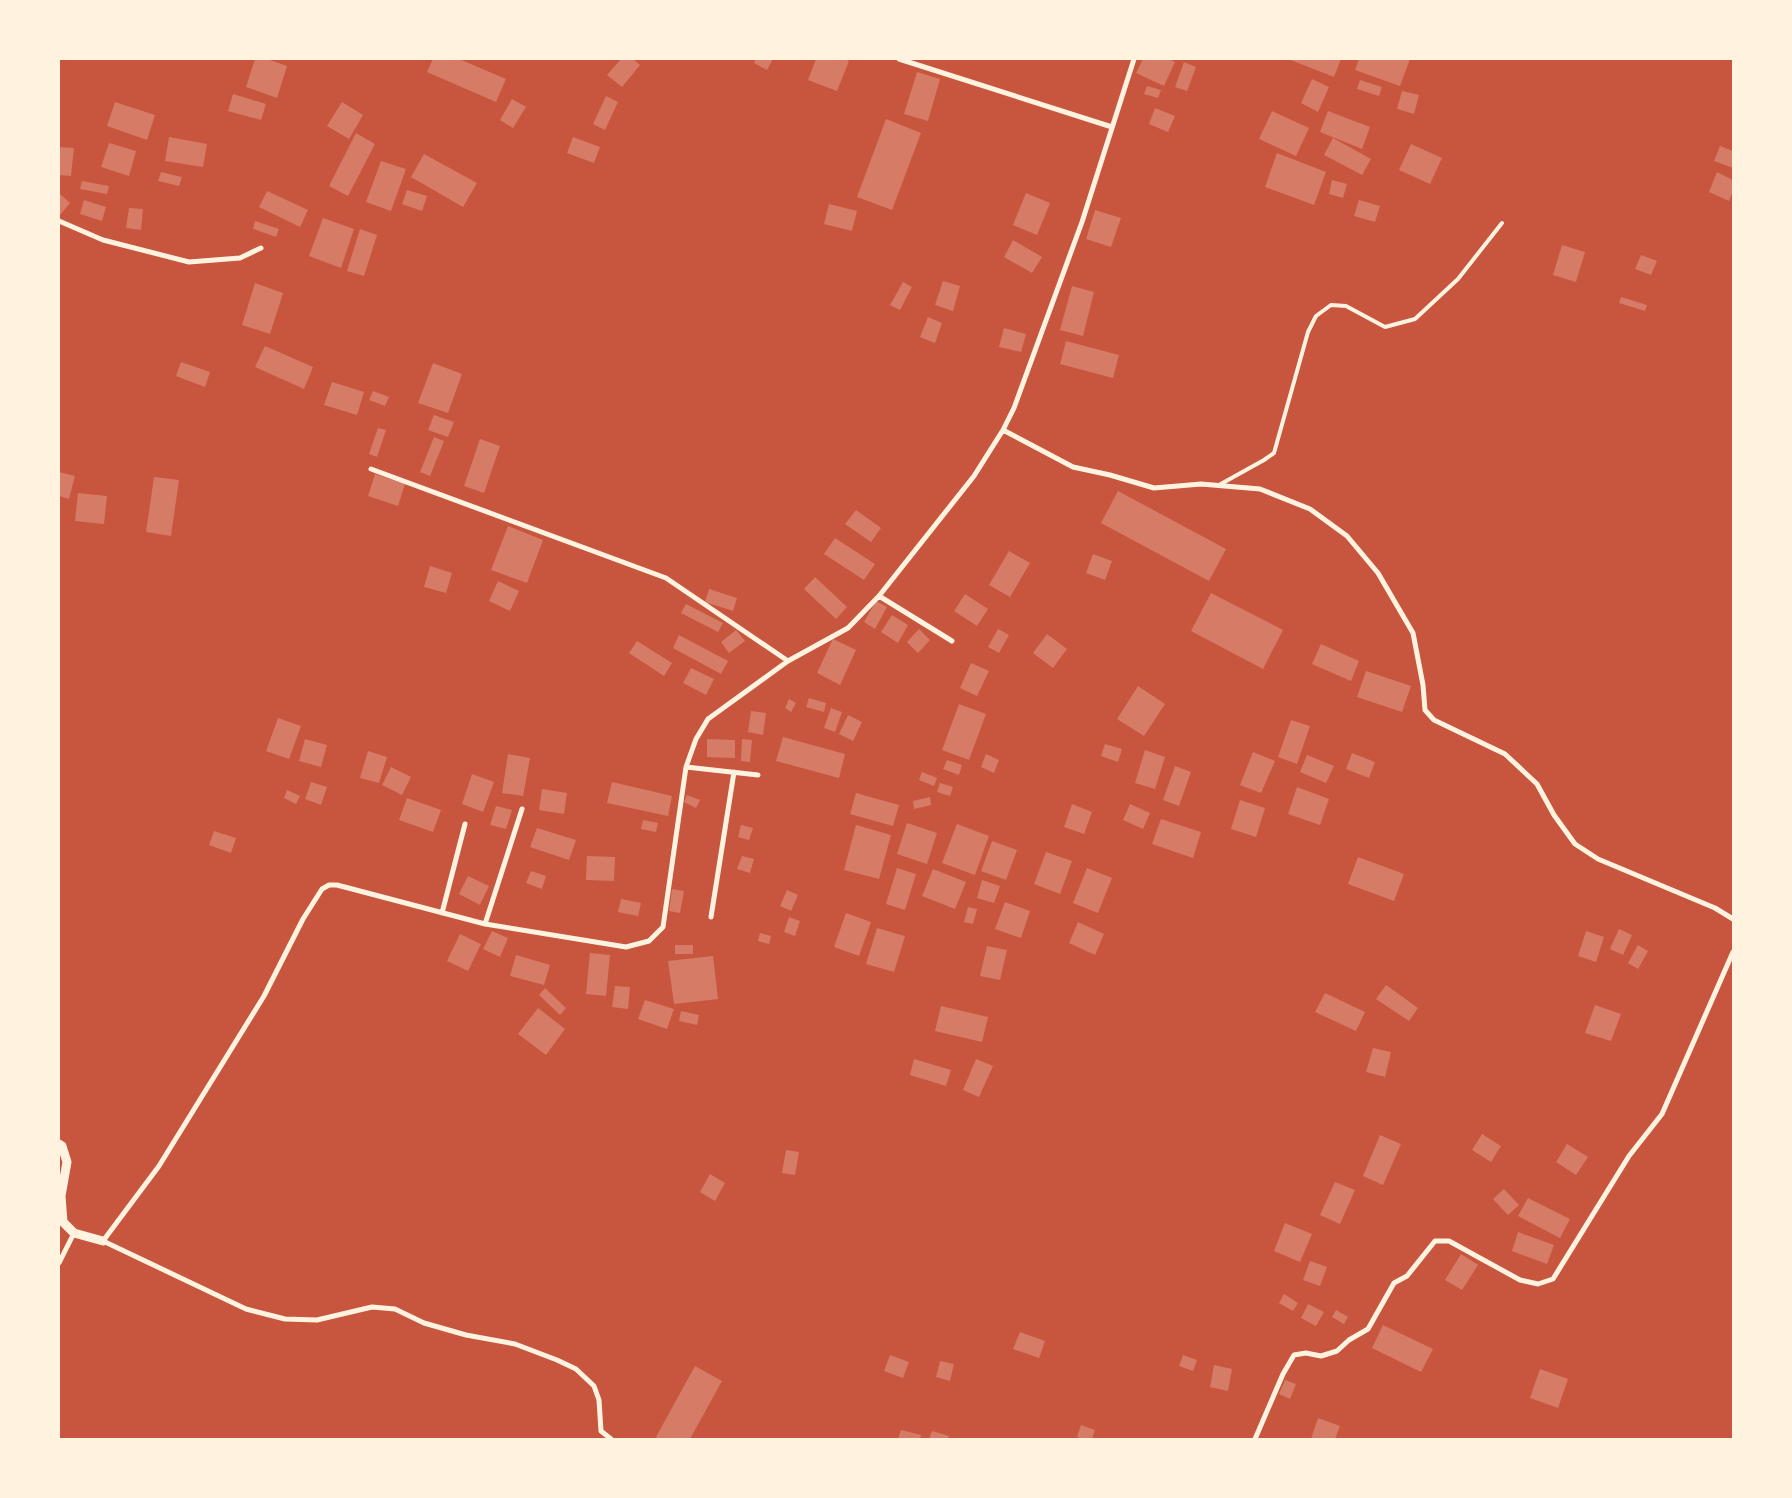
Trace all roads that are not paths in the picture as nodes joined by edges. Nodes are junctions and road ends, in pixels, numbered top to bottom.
1 (899, 59) edge
2 (1134, 59) edge
3 (1112, 127) junction
4 (59, 221) edge
5 (1502, 223) dead end
6 (261, 248) dead end
7 (1004, 430) junction
8 (371, 468) dead end
9 (1217, 486) junction
10 (879, 596) junction
11 (952, 641) dead end
12 (788, 661) junction
13 (686, 767) junction
14 (734, 772) junction
15 (758, 775) dead end
16 (522, 809) dead end
17 (465, 824) dead end
18 (442, 913) junction
19 (711, 917) dead end
20 (1733, 919) edge
21 (485, 924) junction
22 (1733, 952) edge
23 (59, 1144) edge
24 (74, 1233) junction
25 (103, 1240) junction
26 (59, 1263) edge
27 (611, 1439) edge
28 (1255, 1439) edge

1 - 3 street
2 - 3 street
3 - 7 street
4 - 6 street
5 - 9 lane
7 - 9 street
7 - 10 street
8 - 12 street
9 - 20 street
10 - 11 street
10 - 12 street
12 - 13 street
13 - 14 street
13 - 21 street
14 - 15 street
14 - 19 street
16 - 21 street
17 - 18 street
18 - 21 street
18 - 25 street
22 - 28 street
23 - 24 street
24 - 25 street
24 - 26 street
25 - 27 street

